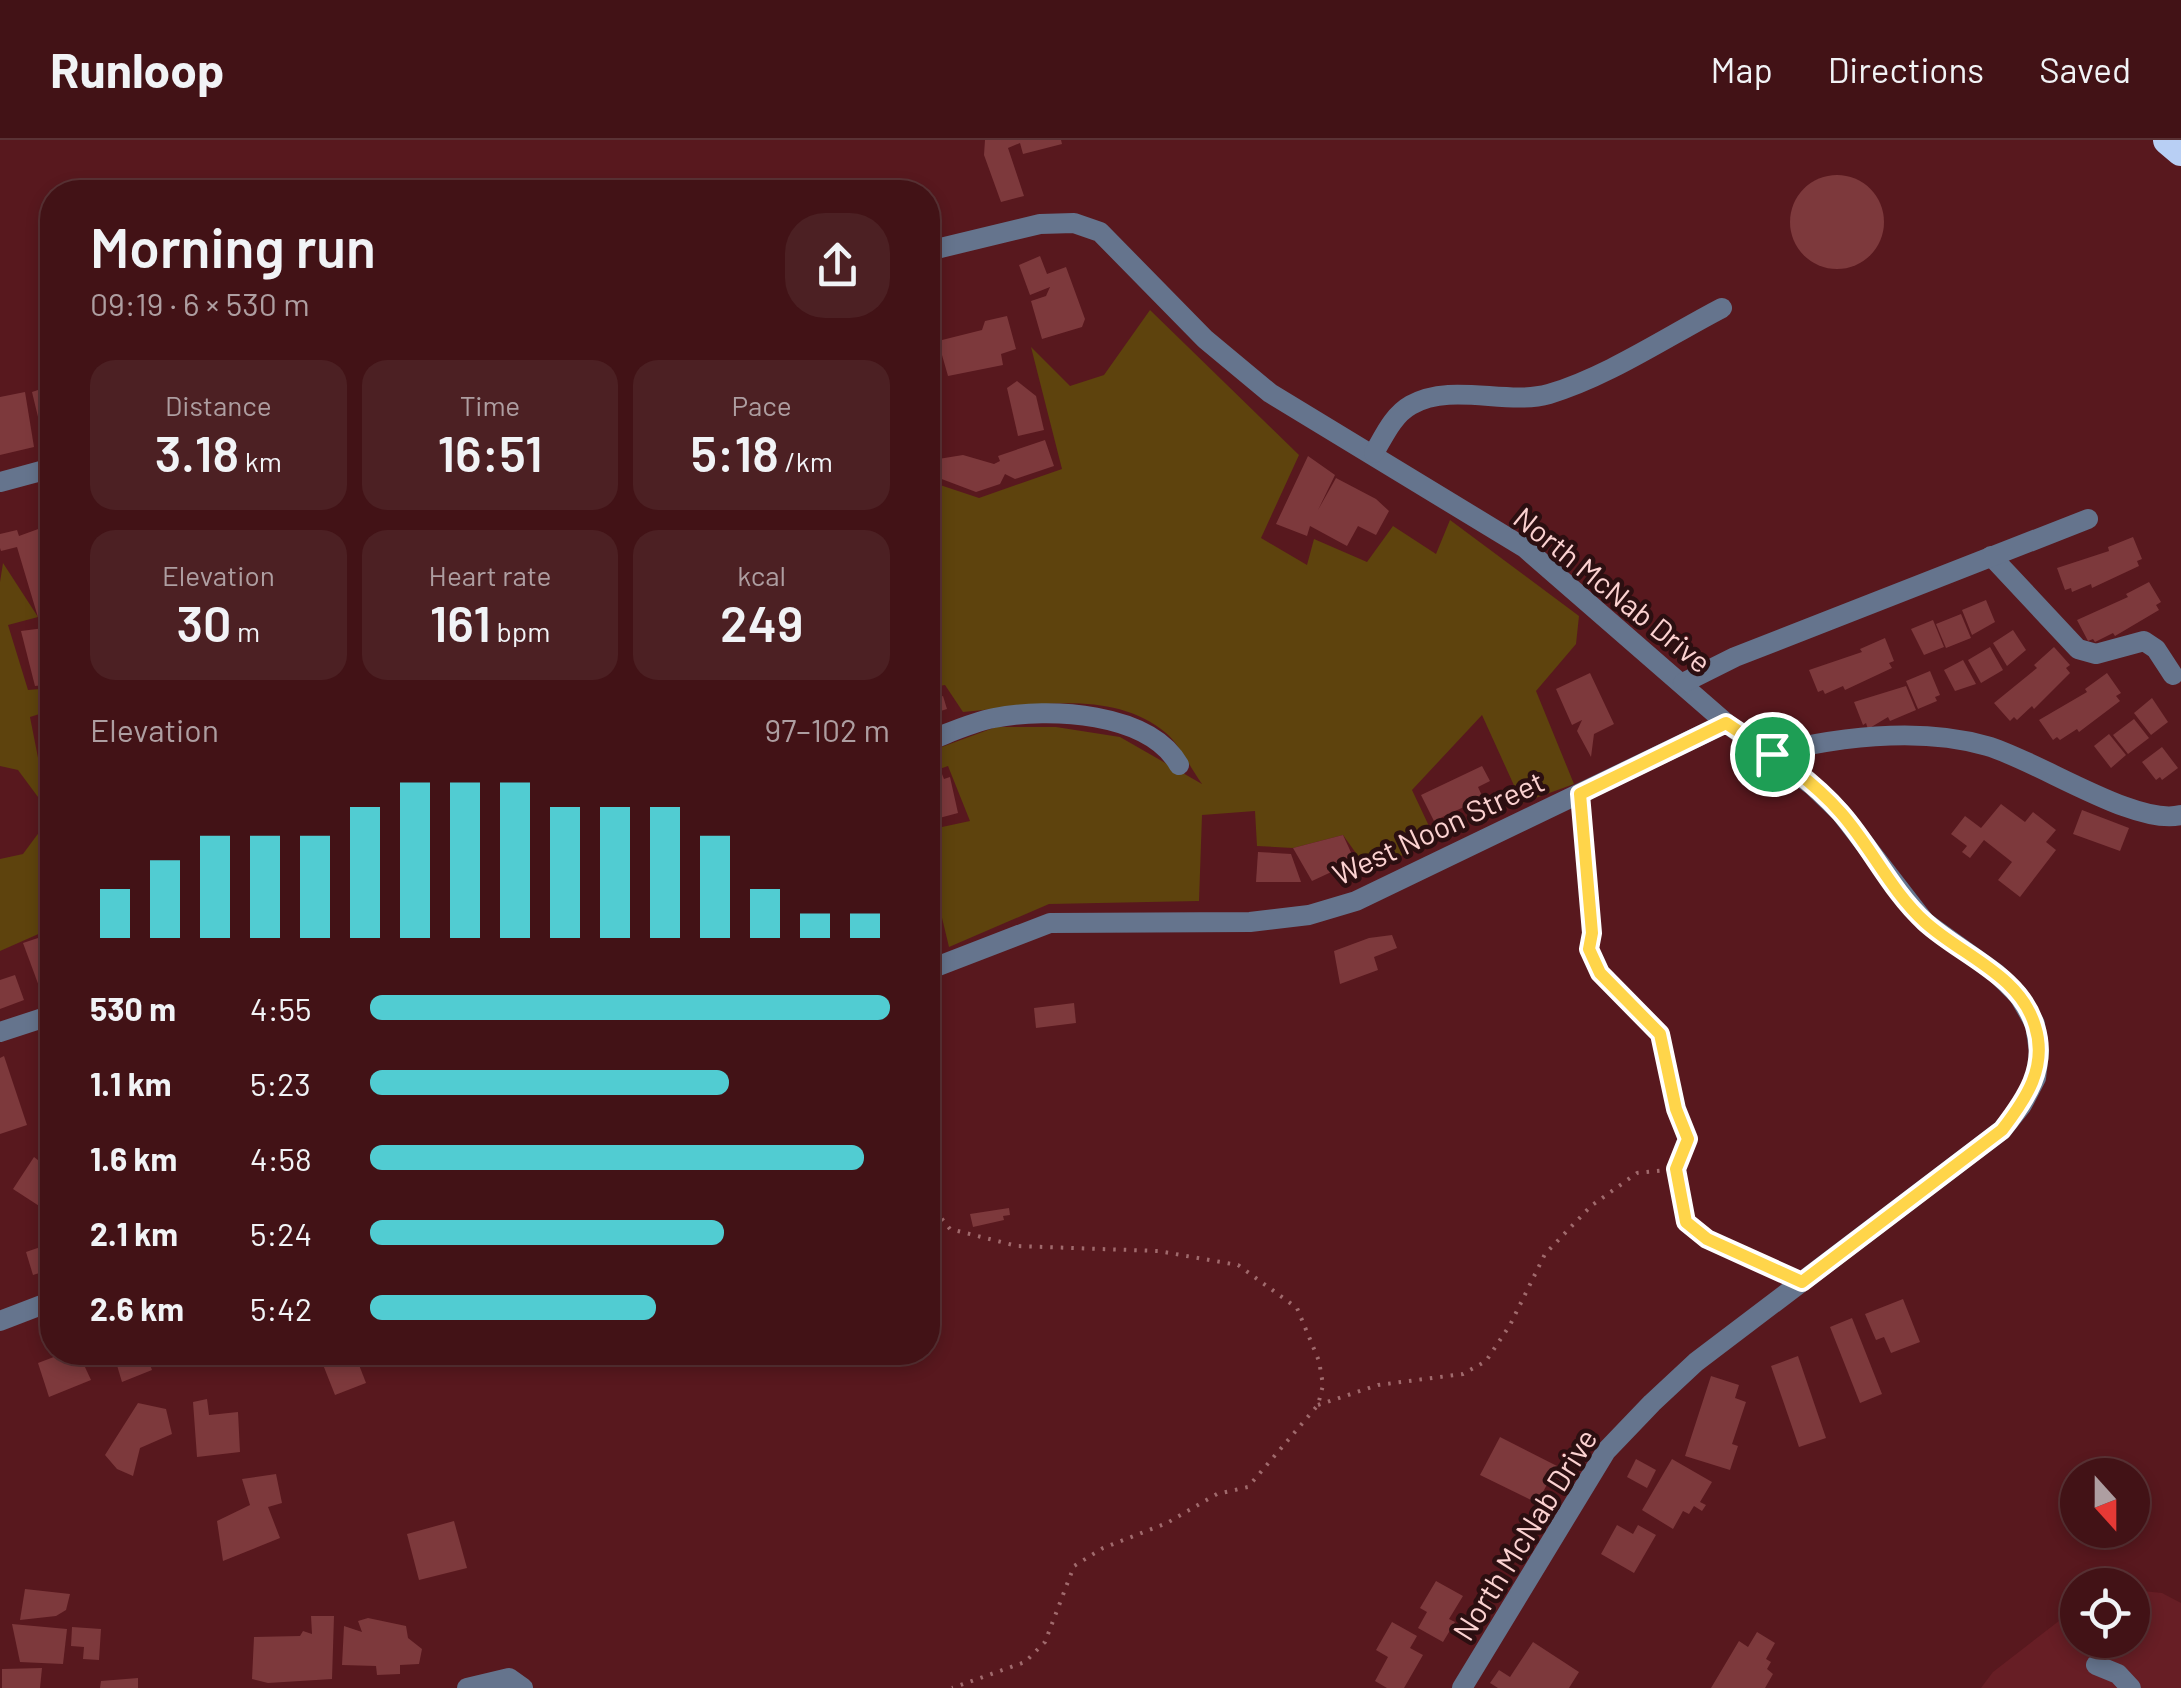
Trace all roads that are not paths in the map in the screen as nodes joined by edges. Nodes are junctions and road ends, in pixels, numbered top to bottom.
1 (2168, 140) edge
2 (2181, 151) edge
3 (940, 247) edge
4 (1722, 308) dead end
5 (1374, 453) junction
6 (40, 471) edge
7 (0, 482) edge
8 (2088, 519) dead end
9 (1991, 556) junction
10 (2173, 675) dead end
11 (1683, 683) junction
12 (1726, 723) junction
13 (940, 737) edge
14 (1772, 754) junction
15 (1180, 765) dead end
16 (2181, 815) edge
17 (940, 965) edge
18 (40, 1019) edge
19 (0, 1032) edge
20 (40, 1307) edge
21 (0, 1322) edge
22 (2096, 1665) dead end
23 (466, 1688) edge
24 (524, 1688) edge
25 (1462, 1688) edge
26 (2131, 1688) edge

1 - 2 highway
3 - 5 street, North McNab Drive
4 - 5 street
5 - 11 street, North McNab Drive
6 - 7 street
8 - 9 street
9 - 10 street
9 - 11 street
11 - 12 street, North McNab Drive
12 - 14 street, North McNab Drive
12 - 17 street, West Noon Street
13 - 15 street
14 - 16 street
14 - 25 street, North McNab Drive
18 - 19 street
20 - 21 street
22 - 26 street
23 - 24 street

